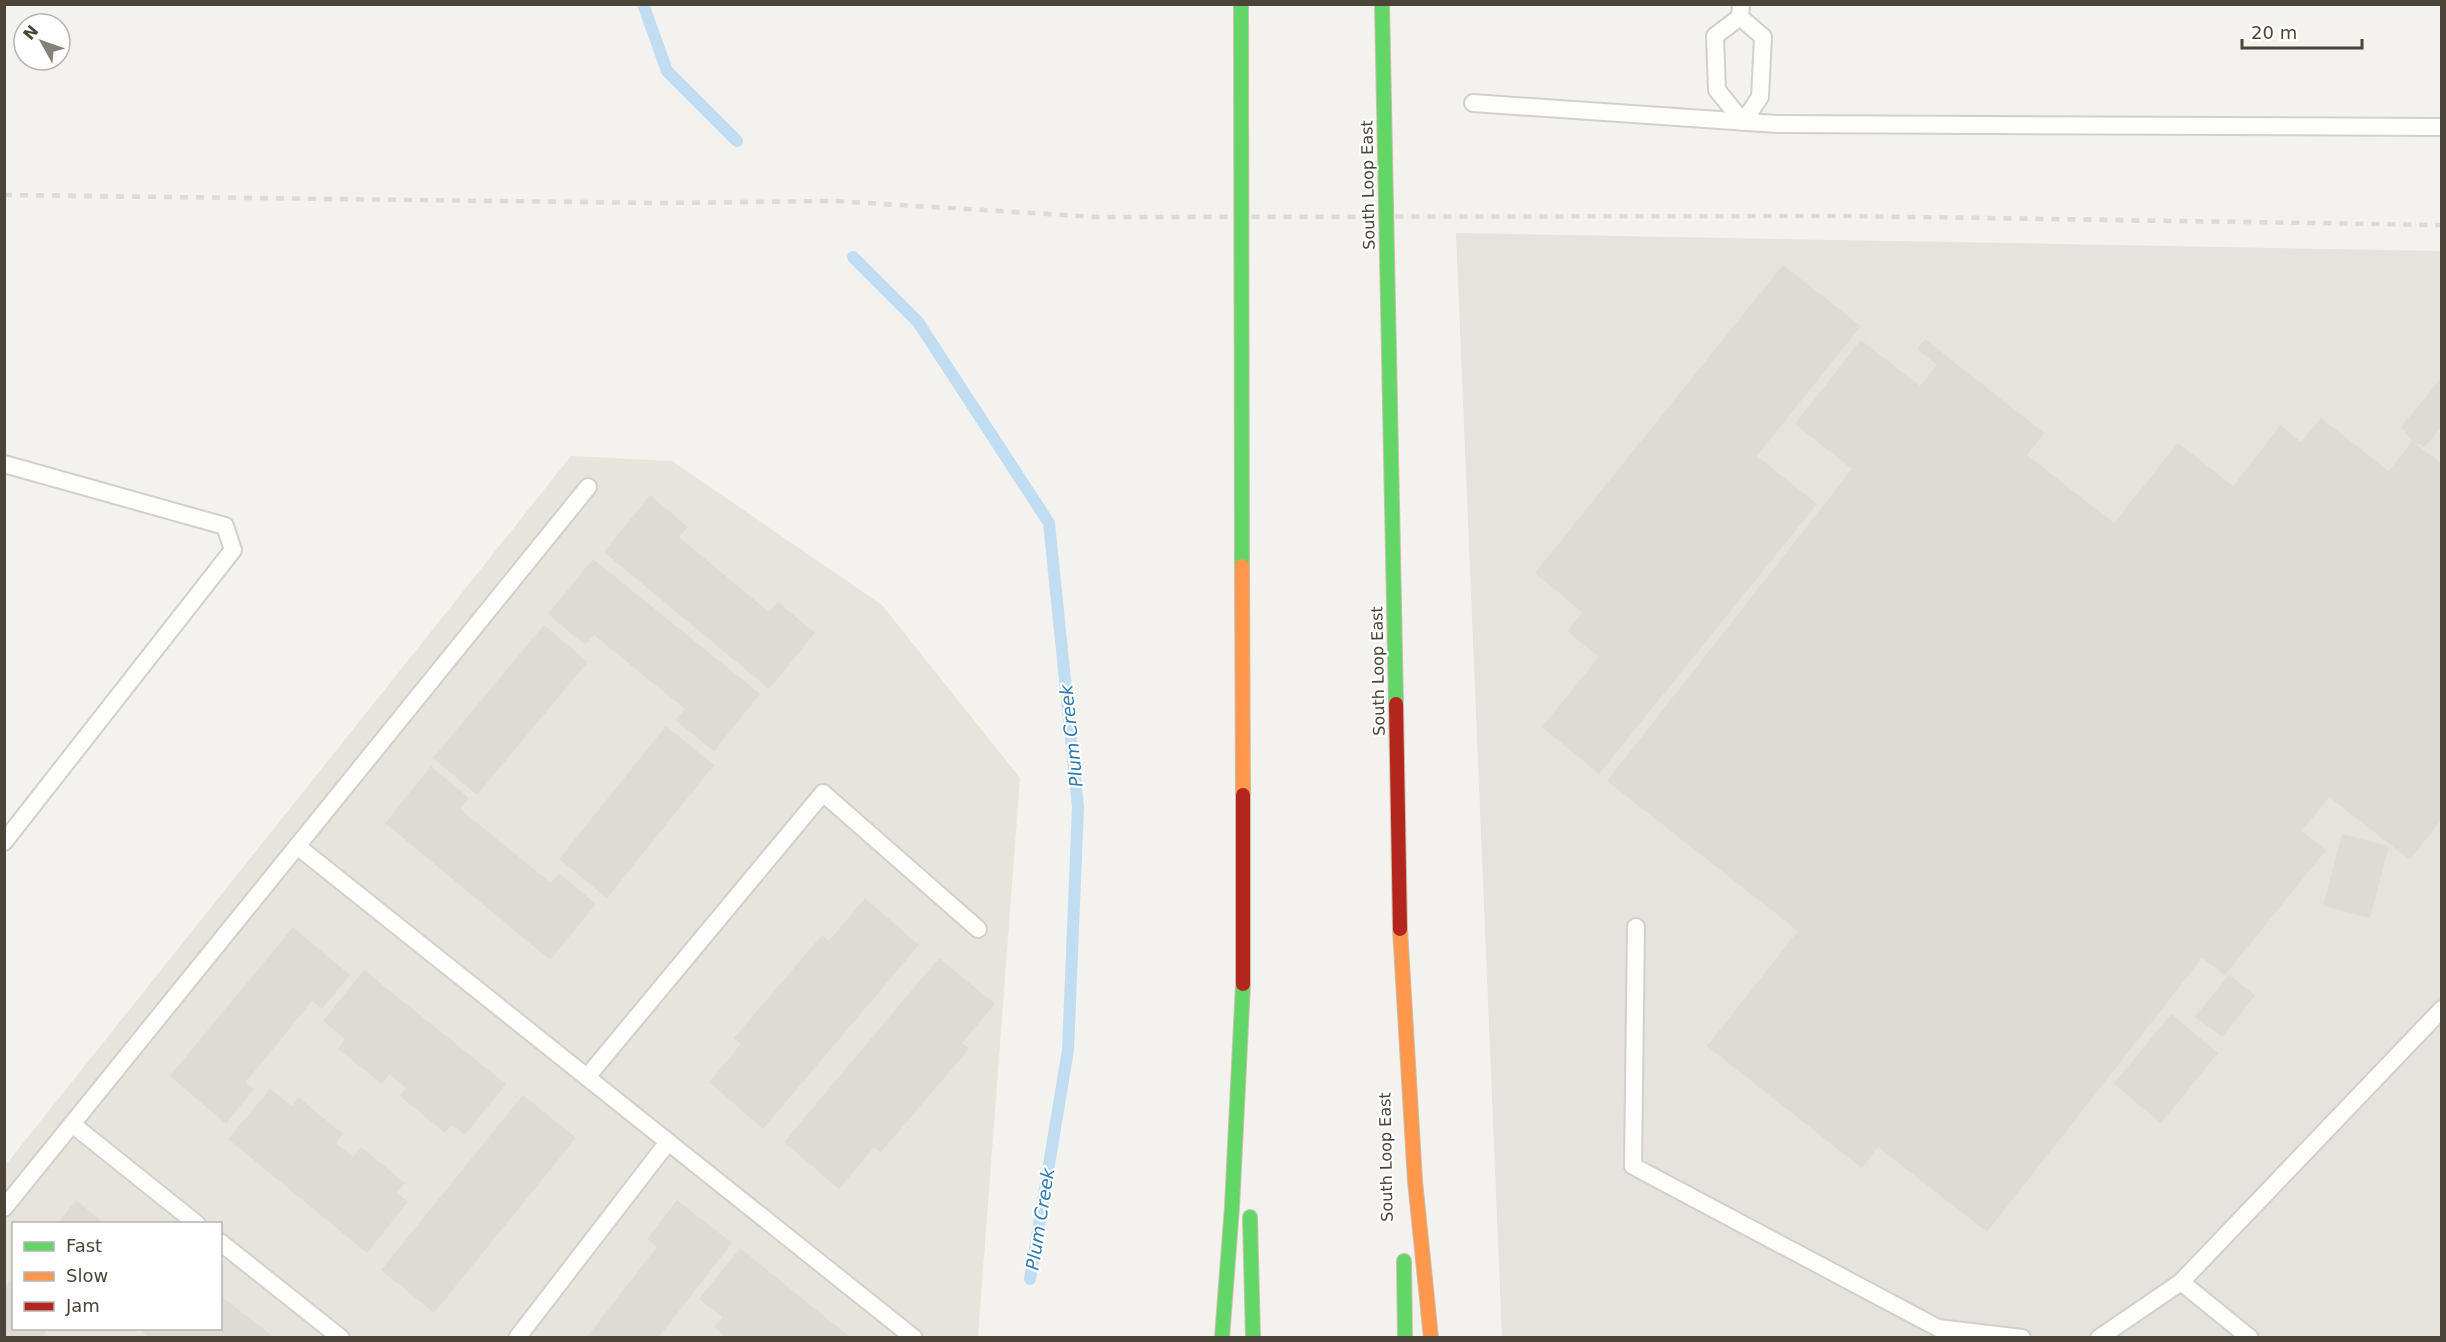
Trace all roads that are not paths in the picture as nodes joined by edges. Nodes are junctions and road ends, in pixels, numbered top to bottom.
1 (1241, 4) edge
2 (1382, 4) edge
3 (1741, 10) edge
4 (1473, 103) dead end
5 (1743, 122) junction
6 (2442, 127) edge
7 (4, 464) edge
8 (588, 487) dead end
9 (4, 842) edge
10 (297, 846) junction
11 (1636, 927) dead end
12 (978, 929) dead end
13 (1400, 929) junction
14 (1244, 984) junction
15 (2441, 1011) edge
16 (587, 1077) junction
17 (72, 1124) junction
18 (668, 1142) junction
19 (1248, 1161) dead end
20 (4, 1208) edge
21 (1250, 1208) dead end
22 (1404, 1209) dead end
23 (194, 1222) edge
24 (222, 1244) edge
25 (1404, 1244) dead end
26 (2181, 1282) junction
27 (341, 1338) edge
28 (517, 1338) edge
29 (914, 1338) edge
30 (1222, 1338) edge
31 (1253, 1338) edge
32 (1406, 1338) edge
33 (1431, 1338) edge
34 (2022, 1338) edge
35 (2099, 1338) edge
36 (2250, 1338) edge

1 - 14 highway, bridge
2 - 13 highway, South Loop East, bridge
3 - 5 lane
3 - 5 lane
4 - 5 lane
5 - 6 lane
7 - 9 lane
8 - 10 lane
10 - 16 lane
10 - 17 lane
11 - 34 lane
12 - 16 lane
13 - 22 highway, South Loop East
13 - 33 highway
14 - 19 highway
14 - 30 highway
15 - 26 lane
16 - 18 lane
17 - 20 lane
17 - 23 lane
18 - 28 lane
18 - 29 lane
21 - 31 highway
24 - 27 lane
25 - 32 highway, South Loop East
26 - 35 lane
26 - 36 lane

